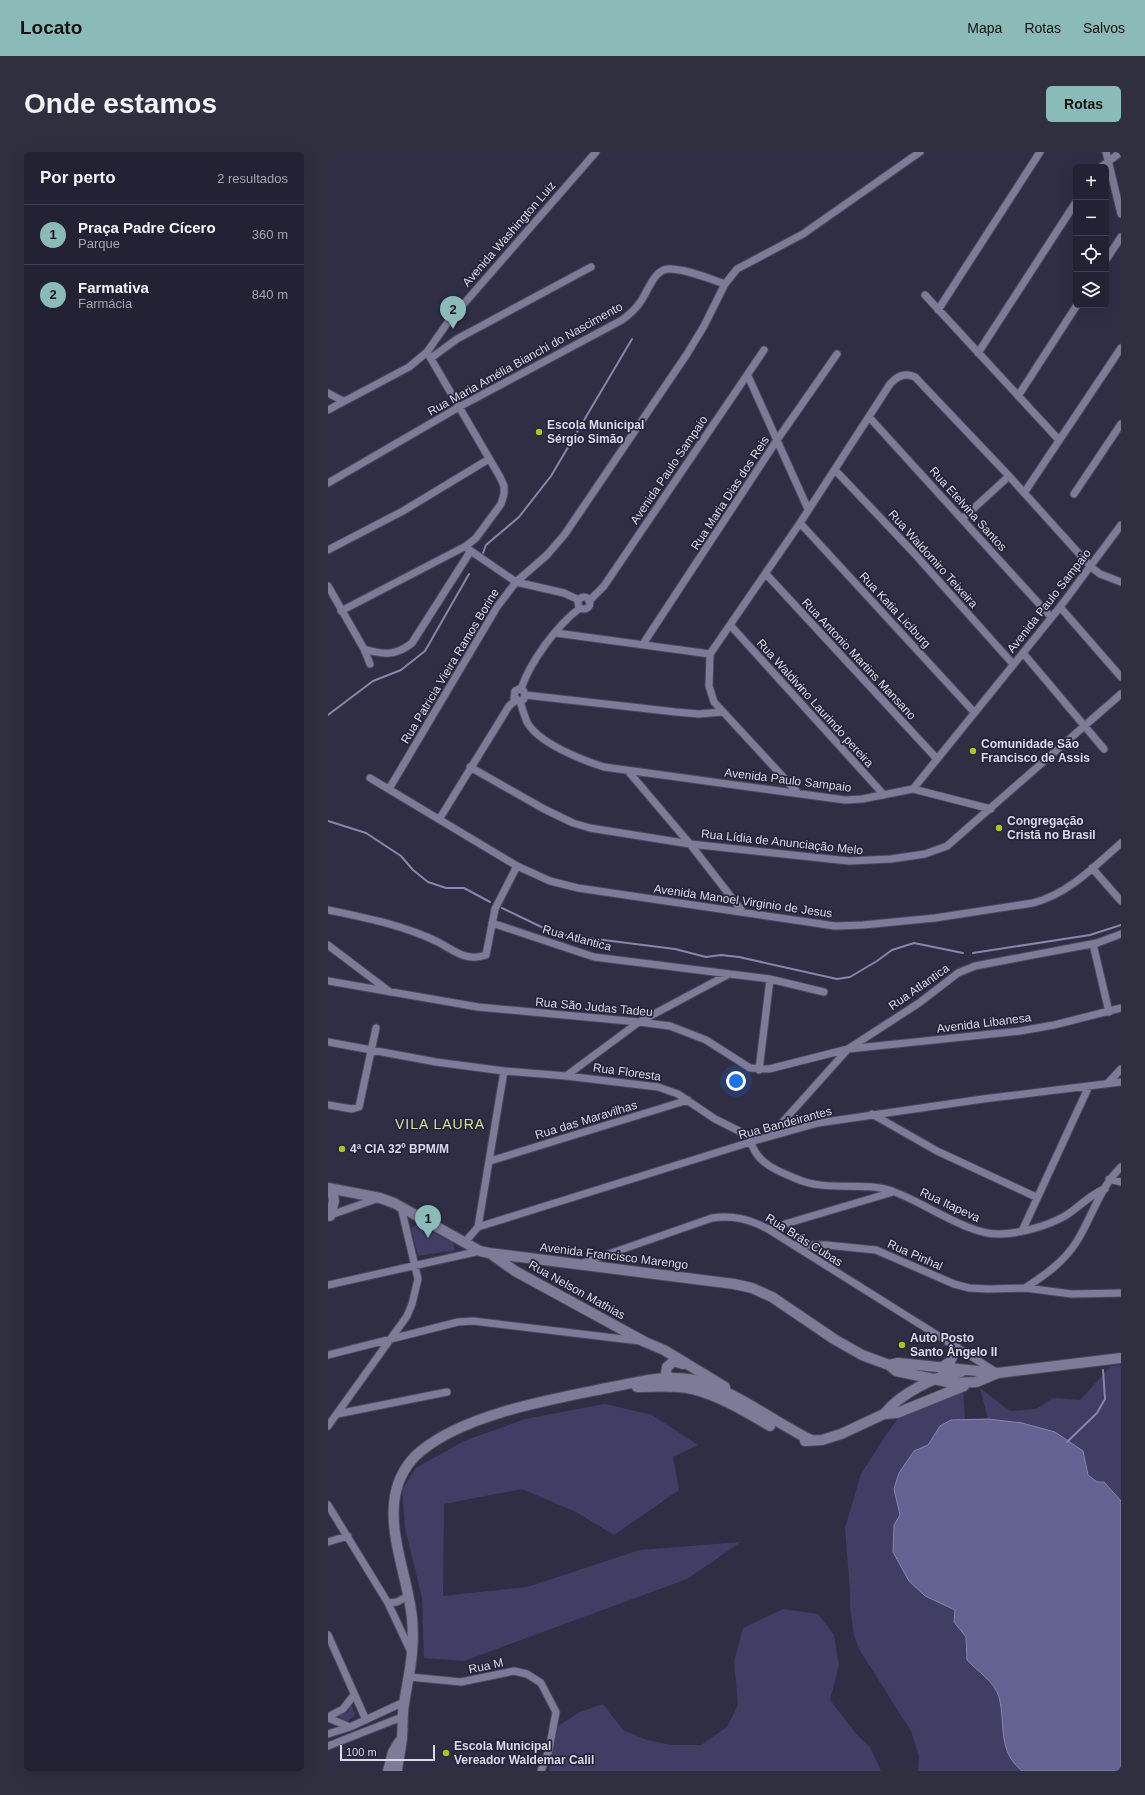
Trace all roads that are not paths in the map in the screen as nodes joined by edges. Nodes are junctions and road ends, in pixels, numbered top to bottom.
1 (596, 152) edge
2 (920, 152) edge
3 (1040, 152) edge
4 (1106, 152) edge
5 (1121, 152) edge
6 (1108, 161) junction
7 (1104, 164) edge
8 (1073, 207) edge
9 (1121, 214) edge
10 (1121, 236) edge
11 (1109, 255) edge
12 (591, 267) dead end
13 (725, 284) junction
14 (925, 295) dead end
15 (1075, 308) edge
16 (938, 310) junction
17 (1121, 348) edge
18 (764, 350) dead end
19 (978, 353) junction
20 (837, 354) dead end
21 (429, 355) junction
22 (748, 376) junction
23 (328, 393) edge
24 (1018, 396) junction
25 (343, 401) junction
26 (459, 407) junction
27 (328, 410) edge
28 (869, 417) junction
29 (1120, 426) edge
30 (1121, 435) edge
31 (777, 440) junction
32 (1059, 440) junction
33 (489, 459) junction
34 (835, 470) junction
35 (1009, 476) junction
36 (328, 483) edge
37 (1024, 493) junction
38 (1074, 494) dead end
39 (808, 509) junction
40 (962, 519) junction
41 (800, 524) junction
42 (1121, 525) edge
43 (466, 546) junction
44 (328, 550) edge
45 (470, 552) junction
46 (1090, 567) junction
47 (766, 574) junction
48 (516, 582) junction
49 (1121, 582) edge
50 (328, 586) edge
51 (579, 600) junction
52 (589, 600) junction
53 (1060, 607) junction
54 (580, 608) junction
55 (341, 611) junction
56 (1051, 616) junction
57 (730, 626) junction
58 (556, 633) junction
59 (642, 644) junction
60 (364, 650) junction
61 (1023, 653) junction
62 (710, 654) junction
63 (370, 664) dead end
64 (1013, 664) junction
65 (1121, 676) edge
66 (523, 692) junction
67 (1121, 694) edge
68 (518, 700) junction
69 (722, 712) junction
70 (974, 712) junction
71 (1086, 726) junction
72 (1104, 749) dead end
73 (937, 759) junction
74 (470, 767) junction
75 (628, 771) junction
76 (370, 778) dead end
77 (389, 789) junction
78 (913, 789) junction
79 (798, 793) junction
80 (884, 795) junction
81 (991, 809) junction
82 (440, 818) junction
83 (1121, 843) edge
84 (690, 844) junction
85 (517, 866) junction
86 (1092, 868) junction
87 (1121, 901) edge
88 (328, 910) edge
89 (742, 911) junction
90 (492, 923) junction
91 (1121, 934) edge
92 (1093, 944) junction
93 (328, 945) edge
94 (730, 974) junction
95 (770, 979) junction
96 (328, 981) edge
97 (824, 992) dead end
98 (393, 994) junction
99 (1121, 1008) edge
100 (1109, 1012) junction
101 (639, 1022) junction
102 (376, 1028) dead end
103 (328, 1042) edge
104 (848, 1049) junction
105 (371, 1050) junction
106 (1121, 1069) edge
107 (759, 1070) junction
108 (504, 1071) junction
109 (566, 1076) junction
110 (1121, 1082) edge
111 (1108, 1083) junction
112 (1089, 1086) junction
113 (688, 1100) junction
114 (328, 1105) edge
115 (872, 1114) junction
116 (771, 1135) junction
117 (754, 1141) junction
118 (490, 1160) junction
119 (1121, 1167) edge
120 (1109, 1179) junction
121 (1121, 1182) edge
122 (330, 1189) edge
123 (1105, 1189) junction
124 (893, 1192) junction
125 (1036, 1197) junction
126 (380, 1198) junction
127 (401, 1207) junction
128 (329, 1216) edge
129 (478, 1227) junction
130 (768, 1229) junction
131 (1022, 1231) junction
132 (465, 1242) junction
133 (794, 1245) junction
134 (484, 1252) junction
135 (415, 1264) junction
136 (580, 1264) junction
137 (328, 1285) edge
138 (1024, 1288) junction
139 (1121, 1293) edge
140 (389, 1340) junction
141 (649, 1344) junction
142 (956, 1348) junction
143 (328, 1355) edge
144 (1121, 1358) edge
145 (669, 1364) junction
146 (889, 1365) junction
147 (691, 1366) junction
148 (942, 1367) junction
149 (977, 1370) junction
150 (998, 1373) junction
151 (915, 1375) junction
152 (668, 1378) junction
153 (933, 1380) junction
154 (976, 1382) junction
155 (614, 1387) junction
156 (674, 1387) junction
157 (916, 1390) junction
158 (446, 1392) dead end
159 (743, 1401) junction
160 (337, 1414) junction
161 (884, 1414) junction
162 (328, 1426) edge
163 (811, 1440) junction
164 (328, 1505) edge
165 (348, 1536) junction
166 (328, 1542) edge
167 (408, 1596) junction
168 (388, 1603) junction
169 (328, 1635) edge
170 (413, 1656) junction
171 (410, 1676) junction
172 (354, 1695) junction
173 (404, 1702) junction
174 (402, 1716) junction
175 (328, 1717) edge
176 (366, 1720) junction
177 (350, 1727) junction
178 (328, 1734) edge
179 (402, 1739) junction
180 (328, 1746) edge
181 (388, 1771) edge
182 (396, 1771) edge
183 (541, 1771) edge

1 - 21 street, Avenida Washington Luiz
2 - 13 street, Rua Patricia Vieira Ramos Borine
3 - 16 street
4 - 6 street
5 - 6 street
6 - 7 street
6 - 9 street
8 - 19 street
10 - 11 street
12 - 21 street
13 - 26 street, Rua Maria Amélia Bianchi do Nascimento
13 - 48 street, Rua Patricia Vieira Ramos Borine
14 - 16 street
15 - 24 street
16 - 19 street
17 - 32 street
18 - 22 street, Avenida Paulo Sampaio
19 - 24 street
20 - 31 street, Rua Maria Dias dos Reis
21 - 25 street
21 - 26 street
22 - 31 street
22 - 52 street, Avenida Paulo Sampaio
23 - 25 street
24 - 32 street
25 - 27 street
26 - 33 street
26 - 36 street, Rua Maria Amélia Bianchi do Nascimento
28 - 34 street
28 - 35 street
28 - 40 street, Rua Etelvina Santos
29 - 30 street
29 - 38 street
31 - 39 street
31 - 59 street, Rua Maria Dias dos Reis
32 - 37 street
33 - 43 street
33 - 44 street
34 - 39 street
34 - 64 street, Rua Waldomiro Teixeira
35 - 37 street
35 - 40 street
37 - 46 street
39 - 41 street
40 - 56 street, Rua Etelvina Santos
41 - 47 street
41 - 70 street, Rua Katia Liciburg
42 - 46 street, Avenida Paulo Sampaio
43 - 45 street
43 - 55 street
45 - 48 street
45 - 60 street
46 - 49 street
46 - 53 street, Avenida Paulo Sampaio
47 - 57 street
47 - 73 street, Rua Antonio Martins Mansano
48 - 51 street
48 - 77 street, Rua Patricia Vieira Ramos Borine
50 - 55 street
51 - 52 street
51 - 54 street
52 - 54 street, Avenida Paulo Sampaio
53 - 56 street, Avenida Paulo Sampaio
53 - 65 street
54 - 58 street, Avenida Paulo Sampaio
55 - 60 street
56 - 61 street, Avenida Paulo Sampaio
57 - 62 street
57 - 80 street, Rua Waldivino Laurindo pereira
58 - 59 street
58 - 66 street, Avenida Paulo Sampaio
59 - 62 street
60 - 63 street
61 - 64 street, Avenida Paulo Sampaio
61 - 71 street
62 - 69 street
64 - 70 street, Avenida Paulo Sampaio
66 - 68 street, Avenida Paulo Sampaio
66 - 68 street, Avenida Paulo Sampaio
66 - 69 street
67 - 71 street, Rua Lídia de Anunciação Melo
68 - 74 street, Avenida Paulo Sampaio
68 - 75 street, Avenida Paulo Sampaio
69 - 79 street
70 - 73 street, Avenida Paulo Sampaio
71 - 72 street
71 - 81 street, Rua Lídia de Anunciação Melo
73 - 78 street, Avenida Paulo Sampaio
74 - 82 street, Avenida Paulo Sampaio
74 - 84 street, Rua Lídia de Anunciação Melo
75 - 79 street, Avenida Paulo Sampaio
75 - 84 street
76 - 77 street, Avenida Manoel Virginio de Jesus
77 - 82 street, Avenida Manoel Virginio de Jesus
78 - 80 street, Avenida Paulo Sampaio
78 - 81 street
79 - 80 street, Avenida Paulo Sampaio
81 - 84 street, Rua Lídia de Anunciação Melo
82 - 85 street, Avenida Manoel Virginio de Jesus
83 - 86 street, Avenida Manoel Virginio de Jesus
84 - 89 street
85 - 89 street, Avenida Manoel Virginio de Jesus
85 - 90 street
86 - 87 street
86 - 89 street, Avenida Manoel Virginio de Jesus
88 - 90 street
90 - 94 street, Rua Atlantica
91 - 92 street, Rua Atlantica
92 - 100 street
92 - 104 street, Rua Atlantica
93 - 98 street
94 - 95 street, Rua Atlantica
94 - 101 street
95 - 97 street, Rua Atlantica
95 - 107 street
96 - 98 street, Rua São Judas Tadeu
98 - 101 street, Rua São Judas Tadeu
99 - 100 street, Avenida Libanesa
100 - 104 street, Avenida Libanesa
101 - 107 street, Rua São Judas Tadeu
101 - 109 street
102 - 105 street
103 - 105 street, Rua Floresta
104 - 107 street
104 - 116 street, Rua Atlantica
105 - 108 street, Rua Floresta
105 - 114 street
106 - 111 street
108 - 109 street, Rua Floresta
108 - 118 street
109 - 113 street, Rua Floresta
110 - 111 street, Rua Bandeirantes
111 - 112 street, Rua Bandeirantes
112 - 115 street, Rua Bandeirantes
112 - 125 street
113 - 117 street, Rua Floresta
113 - 118 street, Rua das Maravilhas
115 - 116 street, Rua Bandeirantes
115 - 125 street
116 - 117 street, Rua Bandeirantes
117 - 124 street, Rua Itapeva
117 - 129 street, Rua Bandeirantes
118 - 129 street
119 - 120 street
120 - 121 street
120 - 123 street
122 - 126 main road, Avenida Francisco Marengo
122 - 128 main road
123 - 131 street, Rua Itapeva
123 - 138 street
124 - 130 street
124 - 131 street, Rua Itapeva
125 - 131 street
126 - 127 main road, Avenida Francisco Marengo
126 - 128 street
127 - 132 main road, Avenida Francisco Marengo
127 - 135 street
129 - 132 street
130 - 133 street, Rua Brás Cubas
130 - 136 street, Rua Brás Cubas
132 - 134 main road, Avenida Francisco Marengo
133 - 138 street, Rua Pinhal
133 - 142 street, Rua Brás Cubas
134 - 135 street
134 - 136 main road, Avenida Francisco Marengo
134 - 141 main road, Rua Nelson Mathias
135 - 137 street
135 - 140 street
136 - 146 main road, Avenida Francisco Marengo
138 - 139 street, Rua Pinhal
140 - 141 street
140 - 143 street
140 - 160 street
141 - 145 main road
141 - 147 main road, Rua Nelson Mathias
142 - 148 main road
142 - 150 street, Rua Brás Cubas
144 - 150 main road, Avenida Francisco Marengo
145 - 147 main road
145 - 152 main road
146 - 148 main road, Avenida Francisco Marengo
146 - 151 main road, Avenida Francisco Marengo
147 - 159 main road, Rua Nelson Mathias
148 - 149 main road, Avenida Francisco Marengo
149 - 150 main road, Avenida Francisco Marengo
149 - 153 main road
150 - 154 main road, Avenida Francisco Marengo
151 - 153 main road, Avenida Francisco Marengo
151 - 157 main road
152 - 155 main road
152 - 156 main road
152 - 159 main road
153 - 154 main road, Avenida Francisco Marengo
153 - 157 main road
154 - 161 main road
155 - 156 main road
155 - 167 main road
156 - 163 main road
157 - 161 main road
158 - 160 street
159 - 163 main road
160 - 162 street
161 - 163 main road
164 - 165 street
165 - 166 street
165 - 168 street
167 - 168 street
167 - 170 main road
168 - 170 street
169 - 172 street
170 - 171 main road
171 - 173 main road
171 - 183 street, Rua M
172 - 175 street
172 - 176 street
173 - 174 main road
173 - 176 street
174 - 179 main road
174 - 180 street
175 - 177 street
176 - 177 street
177 - 178 street
179 - 181 main road
179 - 182 main road

